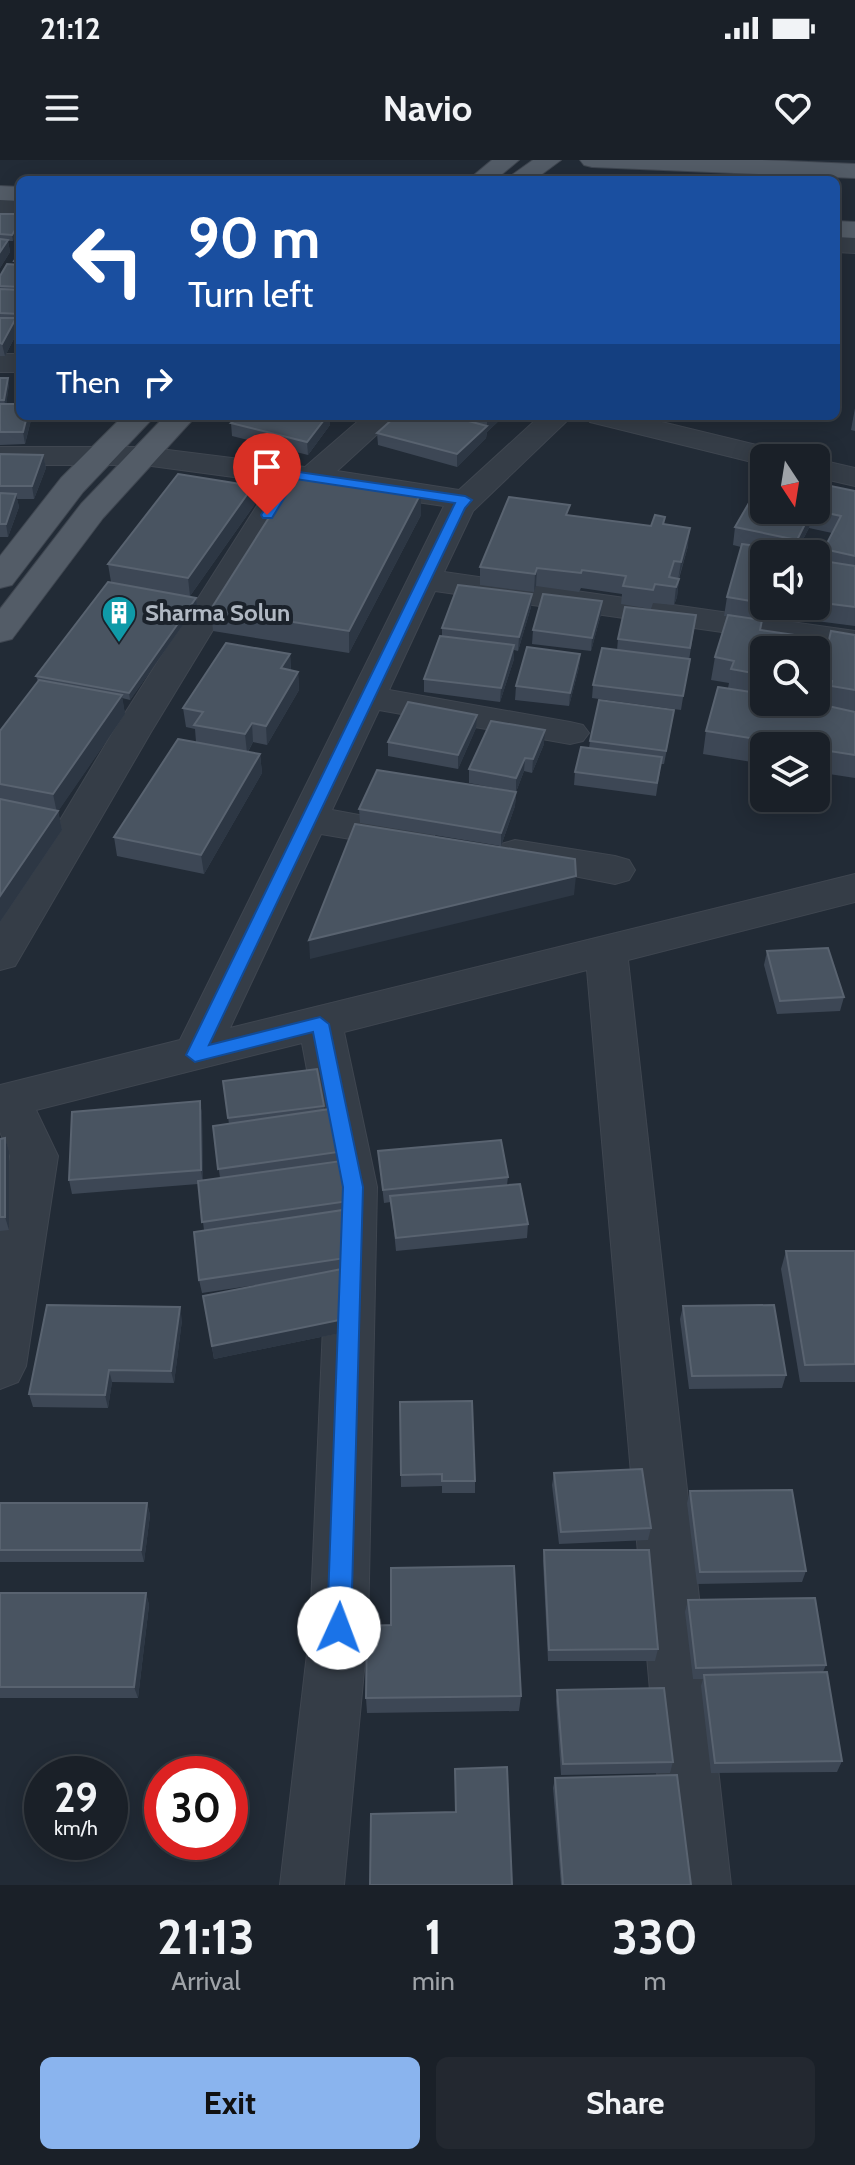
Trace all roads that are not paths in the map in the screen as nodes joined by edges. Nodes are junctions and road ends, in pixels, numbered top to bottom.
1 (507, 160) edge
2 (549, 160) edge
3 (592, 160) edge
4 (855, 171) edge
5 (485, 176) edge
6 (523, 176) edge
7 (136, 420) edge
8 (177, 420) edge
9 (377, 420) edge
10 (553, 420) edge
11 (617, 420) edge
12 (750, 452) edge
13 (0, 456) edge
14 (101, 456) junction
15 (144, 456) junction
16 (830, 471) edge
17 (302, 476) junction
18 (855, 477) edge
19 (465, 500) junction
20 (0, 578) edge
21 (423, 579) junction
22 (0, 631) edge
23 (855, 641) edge
24 (366, 697) junction
25 (570, 733) dead end
26 (307, 819) junction
27 (615, 870) dead end
28 (855, 888) edge
29 (606, 951) junction
30 (0, 955) edge
31 (320, 1024) junction
32 (195, 1055) junction
33 (5, 1102) edge
34 (0, 1366) edge
35 (312, 1885) edge
36 (699, 1885) edge

1 - 5 main road
2 - 6 main road
3 - 4 main road
7 - 14 main road
8 - 15 main road
9 - 17 street
10 - 19 street
11 - 12 street
13 - 14 street
14 - 15 street
14 - 20 main road
15 - 17 street
15 - 22 main road
16 - 18 street
17 - 19 street
17 - 30 street
19 - 21 street
21 - 23 street
21 - 24 street
24 - 25 street
24 - 26 street
26 - 27 street
26 - 32 street
28 - 29 street
29 - 31 street
29 - 36 street
31 - 32 street
31 - 35 street
32 - 33 street
33 - 34 street

